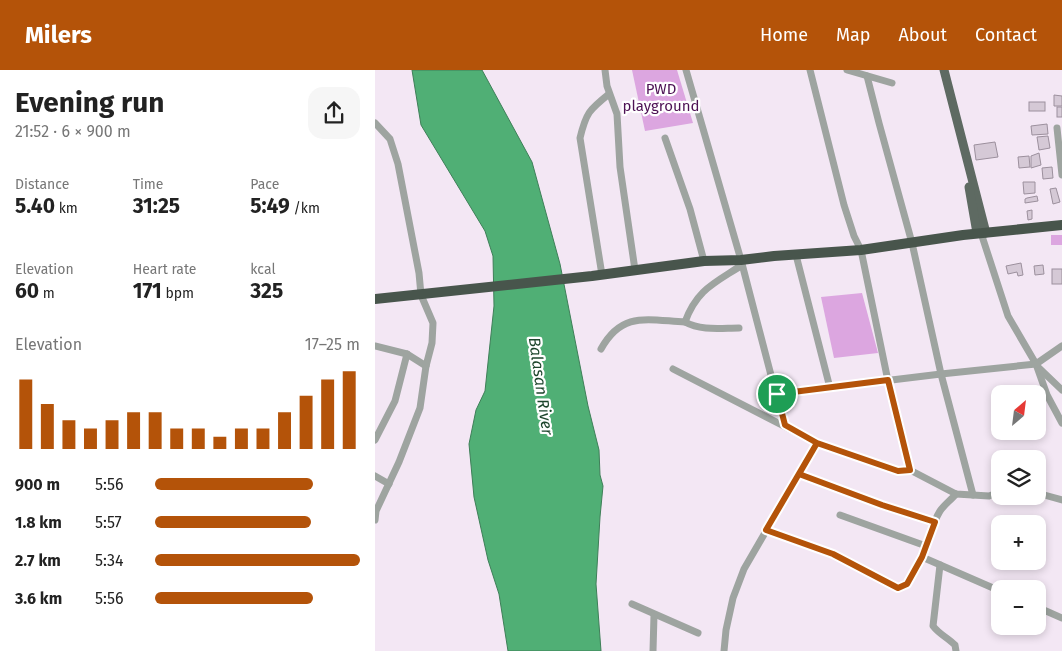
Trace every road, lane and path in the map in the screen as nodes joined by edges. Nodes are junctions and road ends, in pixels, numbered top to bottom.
1 (605, 70) edge
2 (687, 70) edge
3 (810, 70) edge
4 (847, 70) edge
5 (944, 70) edge
6 (867, 76) junction
7 (892, 83) dead end
8 (609, 94) junction
9 (375, 123) edge
10 (1057, 128) dead end
11 (665, 138) dead end
12 (964, 148) junction
13 (1062, 175) edge
14 (973, 218) junction
15 (1062, 225) edge
16 (1038, 228) junction
17 (1062, 230) edge
18 (981, 233) junction
19 (963, 235) junction
20 (912, 243) junction
21 (861, 250) junction
22 (796, 254) junction
23 (704, 261) junction
24 (742, 262) junction
25 (635, 270) junction
26 (597, 275) junction
27 (421, 295) junction
28 (375, 299) edge
29 (685, 322) junction
30 (739, 328) dead end
31 (375, 346) edge
32 (1062, 346) edge
33 (601, 349) dead end
34 (407, 354) junction
35 (1036, 364) junction
36 (426, 366) junction
37 (673, 369) dead end
38 (941, 374) junction
39 (888, 380) junction
40 (830, 388) junction
41 (1062, 390) edge
42 (777, 394) junction
43 (1062, 423) edge
44 (785, 425) junction
45 (375, 440) edge
46 (817, 443) junction
47 (910, 470) junction
48 (799, 474) junction
49 (375, 476) edge
50 (389, 484) junction
51 (956, 494) junction
52 (973, 495) junction
53 (991, 495) edge
54 (1046, 496) edge
55 (1062, 500) edge
56 (840, 515) dead end
57 (375, 520) edge
58 (935, 522) junction
59 (766, 530) junction
60 (926, 546) junction
61 (922, 557) junction
62 (940, 565) junction
63 (991, 587) edge
64 (632, 604) dead end
65 (1046, 612) edge
66 (654, 615) junction
67 (1062, 618) edge
68 (698, 634) dead end
69 (653, 651) edge
70 (724, 651) edge
71 (956, 651) edge

1 - 8 street
2 - 24 street
3 - 21 street
4 - 6 street
5 - 12 main road
6 - 7 street
6 - 20 street
8 - 25 street
8 - 26 street
9 - 27 street
10 - 13 street
11 - 23 street
12 - 14 main road
12 - 18 main road
14 - 18 main road
14 - 19 main road
15 - 16 highway
16 - 17 highway
16 - 18 highway
18 - 19 highway
18 - 35 street
19 - 20 highway
20 - 21 highway
20 - 38 street
21 - 22 highway
21 - 39 street
22 - 24 highway
22 - 40 street
23 - 24 highway
23 - 25 highway
24 - 29 street
24 - 42 street
25 - 26 highway
26 - 27 highway
27 - 28 highway
27 - 36 street
29 - 30 street
29 - 33 street
31 - 34 street
32 - 35 street
34 - 36 street
34 - 45 street
35 - 38 street
35 - 41 street
35 - 43 street
36 - 50 street
37 - 44 street
38 - 39 street
38 - 52 street
39 - 40 street
39 - 47 street
40 - 42 street
42 - 44 street
44 - 46 street
46 - 47 street
46 - 48 street
47 - 51 street
48 - 58 street
48 - 59 street
49 - 50 street
50 - 57 street
51 - 52 street
51 - 58 street
52 - 53 street
54 - 55 street
56 - 60 street
58 - 60 street
59 - 61 street
59 - 70 street
60 - 61 street
61 - 62 street
62 - 63 street
62 - 71 street
64 - 66 street
65 - 67 street
66 - 68 street
66 - 69 street

